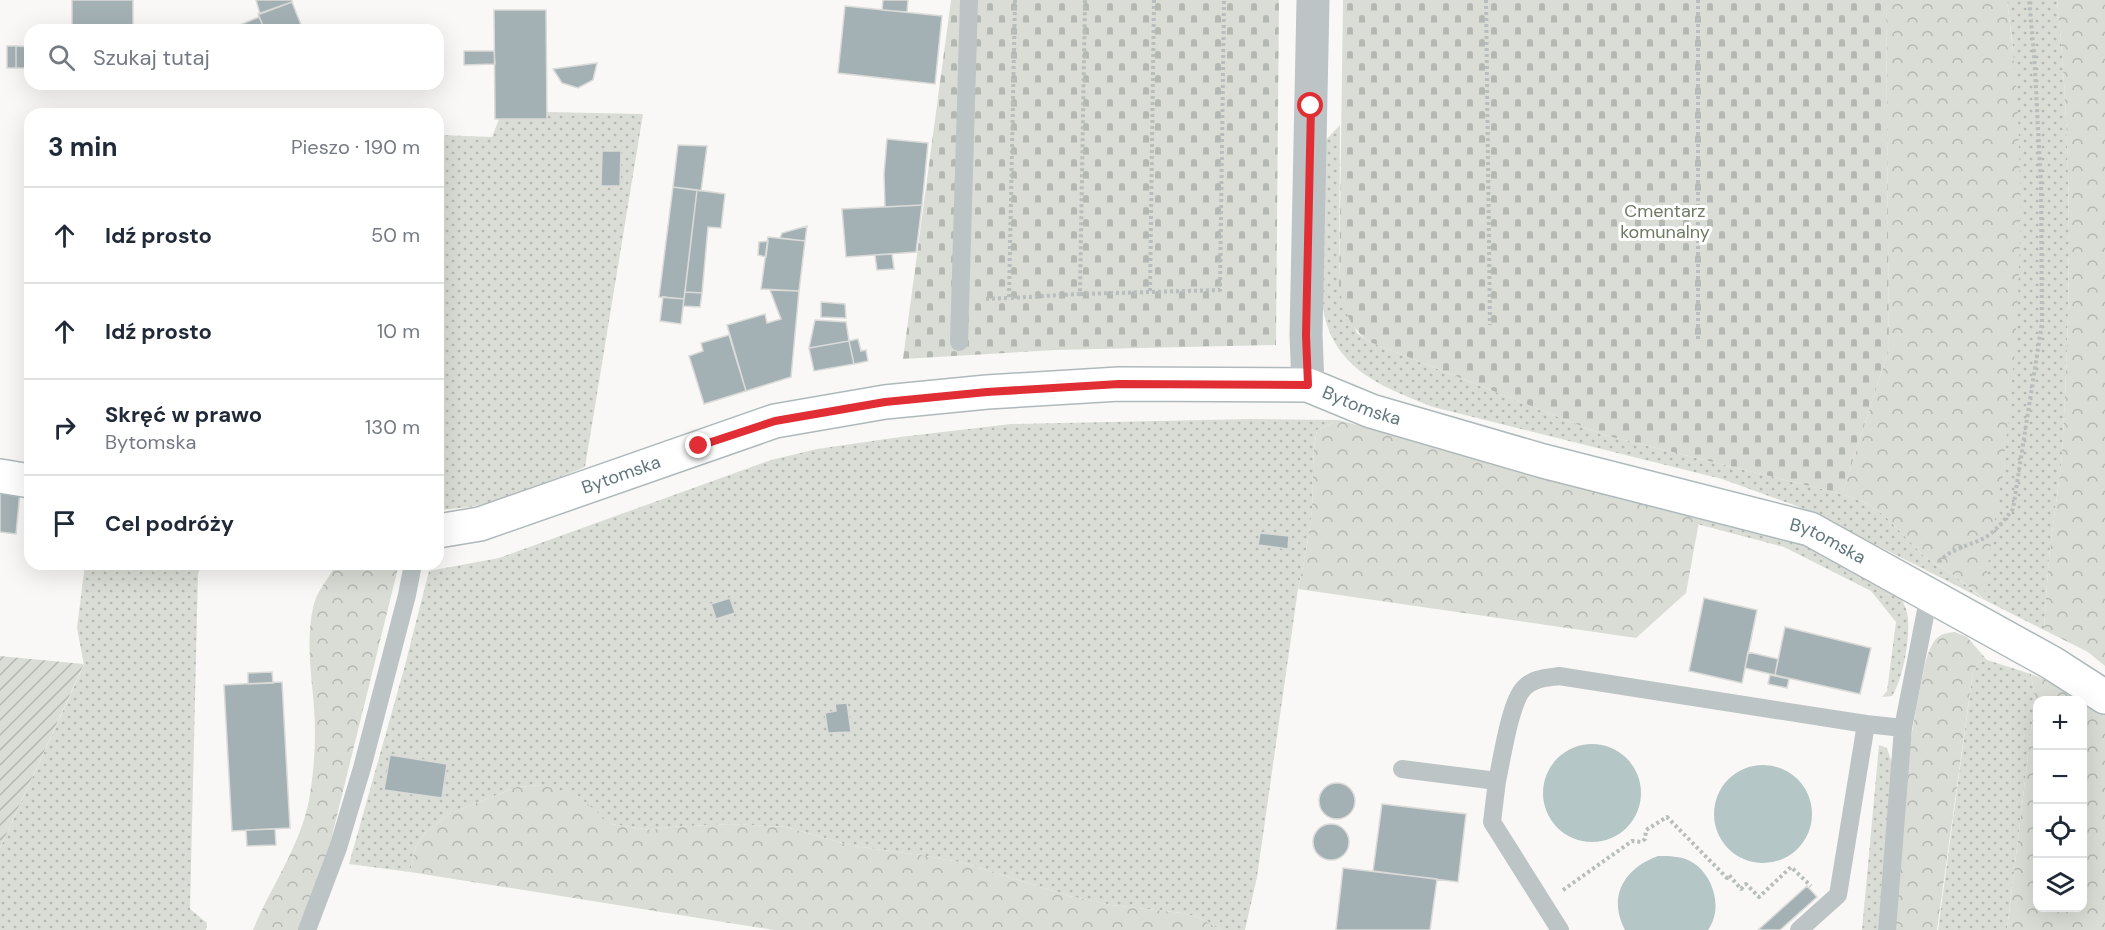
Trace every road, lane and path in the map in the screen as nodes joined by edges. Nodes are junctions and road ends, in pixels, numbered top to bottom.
1 (969, 0) edge
2 (1015, 0) edge
3 (1085, 0) edge
4 (1154, 0) edge
5 (1224, 0) edge
6 (1313, 0) edge
7 (1486, 0) edge
8 (1698, 0) edge
9 (2029, 0) edge
10 (1150, 291) junction
11 (1080, 294) junction
12 (1490, 325) dead end
13 (1698, 339) dead end
14 (959, 342) dead end
15 (1308, 385) junction
16 (0, 476) edge
17 (24, 480) edge
18 (444, 530) edge
19 (412, 570) edge
20 (1929, 595) junction
21 (2105, 697) edge
22 (1866, 724) junction
23 (1903, 728) junction
24 (1401, 769) dead end
25 (1497, 781) junction
26 (1809, 884) dead end
27 (1558, 893) dead end
28 (307, 930) edge
29 (1560, 930) edge
30 (1800, 930) edge
31 (1887, 930) edge

1 - 14 lane
2 - 11 path
3 - 11 path
4 - 10 path
5 - 10 path
6 - 15 street
7 - 12 path
8 - 13 path
9 - 20 path
10 - 11 path
15 - 18 street, Bytomska
15 - 20 street, Bytomska
16 - 17 street
19 - 28 lane
20 - 21 street, Bytomska
20 - 23 lane
22 - 23 lane
22 - 25 lane
22 - 30 lane
23 - 31 lane
24 - 25 lane
25 - 29 lane
26 - 27 path

